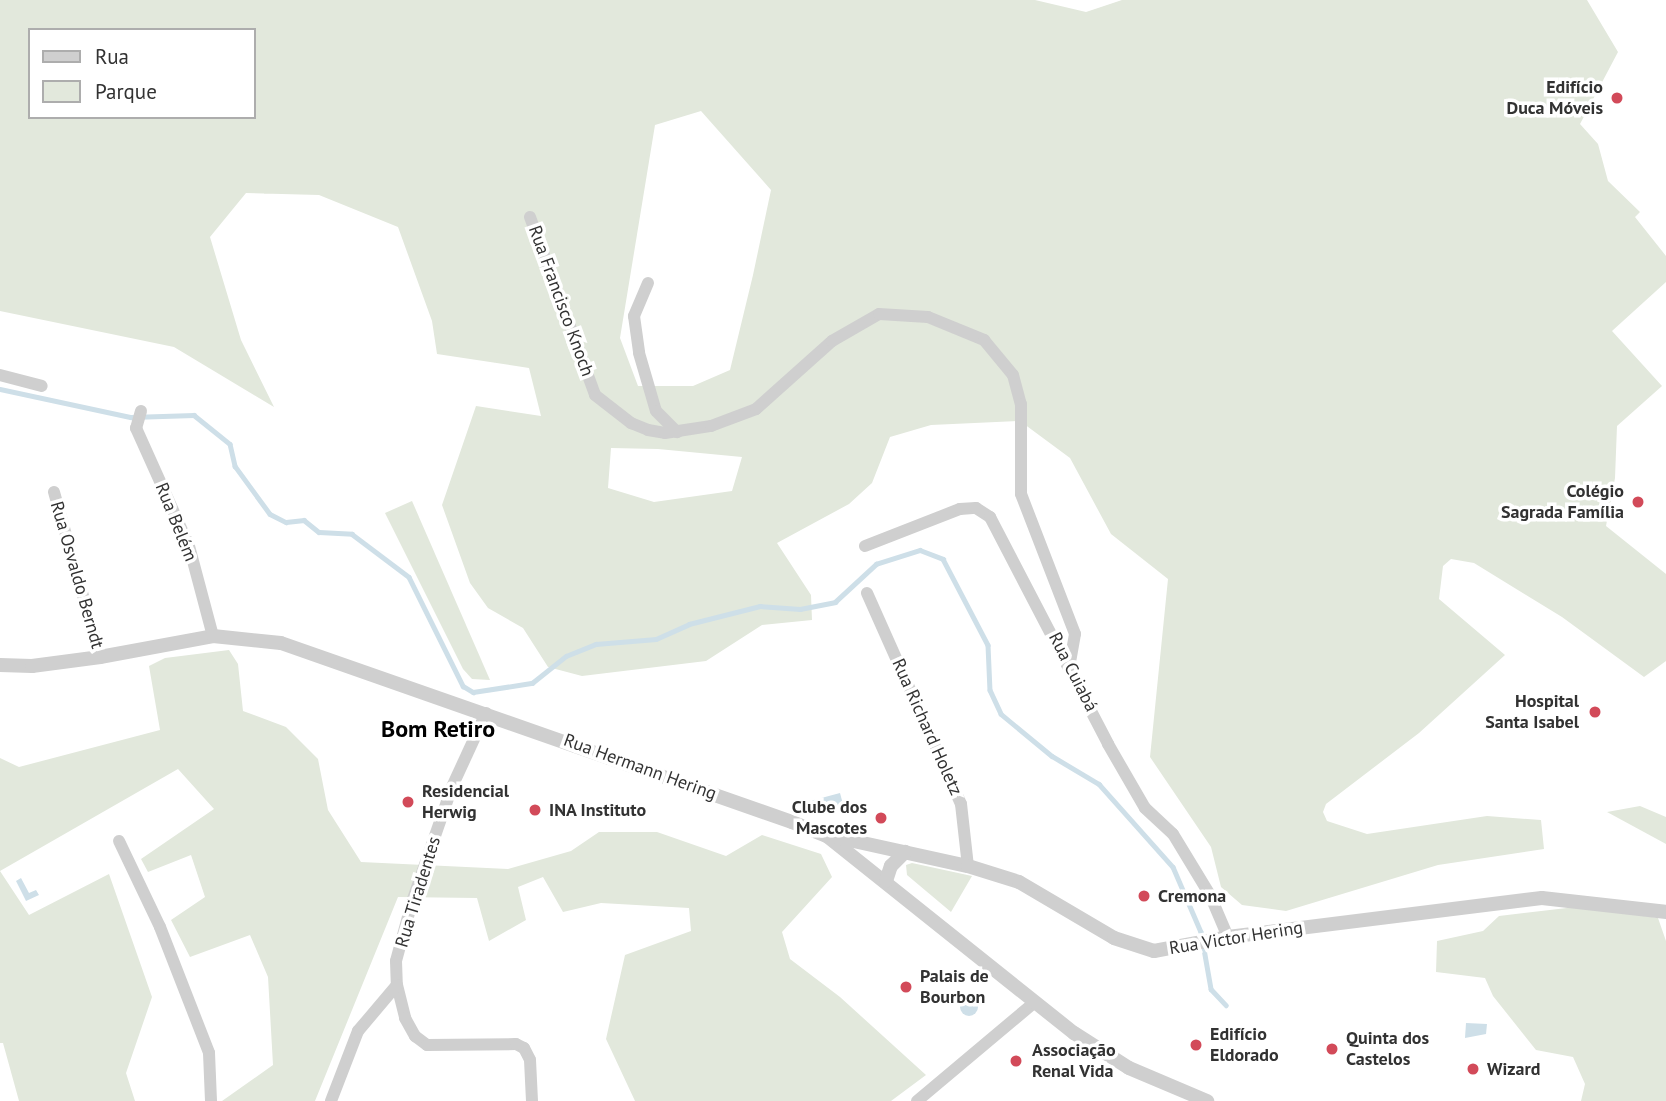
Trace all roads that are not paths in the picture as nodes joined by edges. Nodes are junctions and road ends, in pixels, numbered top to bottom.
1 (530, 217) dead end
2 (648, 283) dead end
3 (0, 375) edge
4 (42, 386) dead end
5 (141, 411) dead end
6 (677, 432) junction
7 (54, 492) dead end
8 (865, 545) dead end
9 (867, 593) dead end
10 (214, 636) junction
11 (100, 657) junction
12 (1070, 663) junction
13 (0, 665) edge
14 (486, 713) junction
15 (827, 835) junction
16 (119, 841) dead end
17 (905, 852) junction
18 (968, 866) junction
19 (887, 881) junction
20 (1666, 912) edge
21 (1227, 937) junction
22 (397, 985) junction
23 (1035, 1002) junction
24 (211, 1101) edge
25 (331, 1101) edge
26 (532, 1101) edge
27 (917, 1101) edge
28 (1207, 1101) edge

1 - 6 street, Rua Francisco Knoch
2 - 6 street
3 - 4 street
5 - 10 street, Rua Belém
6 - 12 street, Rua Francisco Knoch
7 - 11 street, Rua Osvaldo Berndt
8 - 12 street, Rua Cuiabá
9 - 18 street, Rua Richard Holetz
10 - 11 street, Rua Hermann Hering
10 - 14 street, Rua Hermann Hering
11 - 13 street, Rua Hermann Hering
12 - 21 street, Rua Cuiabá
14 - 15 street, Rua Hermann Hering
14 - 22 street, Rua Tiradentes
15 - 17 street, Rua Victor Hering
15 - 19 street, Rua Hermann Hering
16 - 24 street
17 - 18 street, Rua Victor Hering
17 - 19 street
18 - 21 street, Rua Victor Hering
19 - 23 street, Rua Hermann Hering
20 - 21 street, Rua Victor Hering
22 - 25 street
22 - 26 street, Rua Tiradentes
23 - 27 street
23 - 28 street, Rua Hermann Hering

